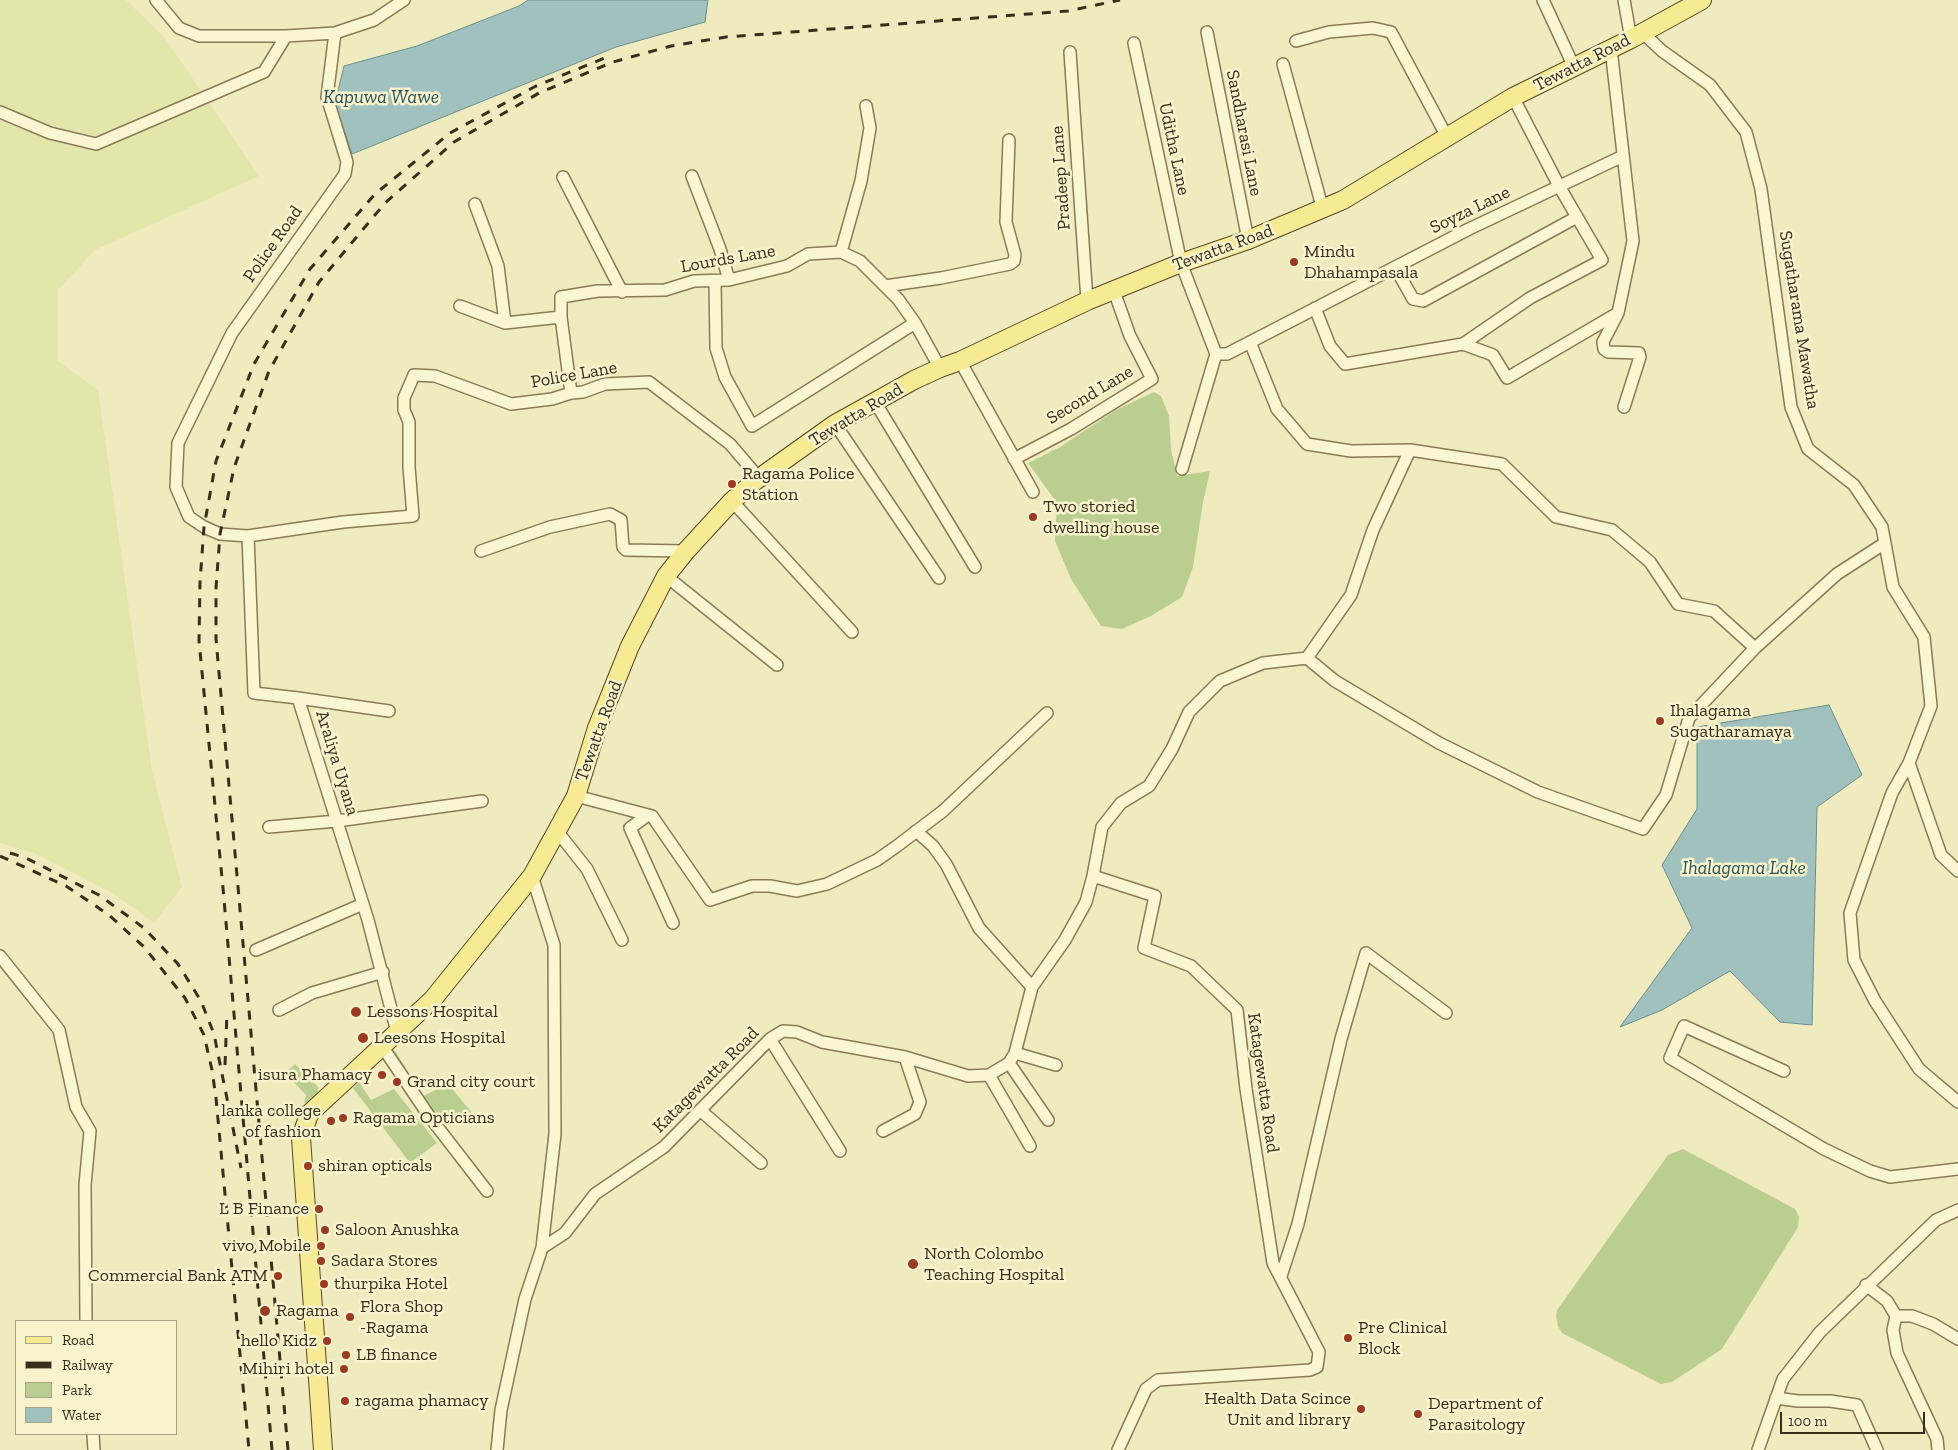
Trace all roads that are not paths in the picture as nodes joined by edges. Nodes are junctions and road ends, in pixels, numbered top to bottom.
1 (156, 0) edge
2 (404, 0) edge
3 (1543, 0) edge
4 (1624, 0) edge
5 (1702, 0) edge
6 (1206, 32) dead end
7 (335, 33) junction
8 (286, 36) junction
9 (1637, 36) junction
10 (1296, 41) dead end
11 (1134, 43) dead end
12 (1611, 49) junction
13 (1070, 52) dead end
14 (1283, 64) dead end
15 (1574, 67) junction
16 (1513, 97) junction
17 (866, 106) dead end
18 (0, 112) edge
19 (1447, 137) junction
20 (1009, 140) dead end
21 (1623, 156) junction
22 (692, 176) dead end
23 (562, 177) dead end
24 (1559, 186) junction
25 (475, 204) dead end
26 (1323, 210) junction
27 (1578, 217) junction
28 (1248, 240) junction
29 (841, 252) junction
30 (1181, 263) junction
31 (1395, 267) junction
32 (728, 280) junction
33 (715, 281) junction
34 (885, 286) junction
35 (1114, 291) junction
36 (622, 292) junction
37 (1087, 301) junction
38 (460, 306) dead end
39 (1316, 308) junction
40 (1618, 313) junction
41 (561, 317) junction
42 (505, 323) junction
43 (915, 323) junction
44 (1250, 342) junction
45 (1463, 344) junction
46 (1216, 354) junction
47 (960, 362) junction
48 (940, 368) junction
49 (571, 393) junction
50 (876, 402) junction
51 (1624, 407) dead end
52 (410, 422) joint
53 (835, 424) junction
54 (1410, 450) junction
55 (1014, 458) junction
56 (1182, 469) dead end
57 (759, 478) junction
58 (1033, 492) dead end
59 (732, 501) junction
60 (248, 536) junction
61 (1885, 543) junction
62 (481, 551) dead end
63 (686, 551) junction
64 (975, 567) dead end
65 (666, 576) junction
66 (939, 578) dead end
67 (852, 632) dead end
68 (1756, 648) junction
69 (1306, 658) junction
70 (777, 665) dead end
71 (298, 698) junction
72 (389, 711) dead end
73 (1047, 713) dead end
74 (1909, 762) junction
75 (576, 796) junction
76 (482, 801) dead end
77 (648, 815) junction
78 (337, 821) junction
79 (269, 827) dead end
80 (557, 831) junction
81 (916, 831) junction
82 (1958, 871) edge
83 (532, 876) junction
84 (1093, 876) junction
85 (364, 904) junction
86 (673, 923) dead end
87 (622, 940) dead end
88 (256, 950) dead end
89 (0, 956) edge
90 (383, 972) junction
91 (1032, 987) junction
92 (279, 1010) dead end
93 (1446, 1013) dead end
94 (397, 1032) junction
95 (770, 1039) junction
96 (382, 1046) junction
97 (905, 1057) junction
98 (1012, 1058) junction
99 (1056, 1065) dead end
100 (1784, 1071) dead end
101 (989, 1075) junction
102 (1958, 1102) edge
103 (700, 1110) junction
104 (1048, 1120) dead end
105 (883, 1132) dead end
106 (1030, 1146) dead end
107 (840, 1151) dead end
108 (761, 1163) dead end
109 (1958, 1169) edge
110 (487, 1191) dead end
111 (1958, 1210) edge
112 (542, 1248) junction
113 (1281, 1276) junction
114 (1866, 1286) junction
115 (1896, 1316) junction
116 (86, 1320) edge
117 (1958, 1339) edge
118 (1776, 1398) junction
119 (93, 1435) edge
120 (94, 1450) edge
121 (323, 1450) edge
122 (497, 1450) edge
123 (1118, 1450) edge
124 (1758, 1450) edge
125 (1877, 1450) edge
126 (1938, 1450) edge

1 - 8 street
2 - 7 street
3 - 15 street
4 - 9 street
5 - 9 main road, Tewatta Road
6 - 28 street, Sandharasi Lane
7 - 8 street
7 - 60 street, Police Road
8 - 18 street
9 - 12 main road, Tewatta Road
9 - 61 street, Sugatharama Mawatha
10 - 19 street
11 - 30 street, Uditha Lane
12 - 15 main road, Tewatta Road
12 - 21 street
13 - 37 street, Pradeep Lane
14 - 26 street
15 - 16 main road, Tewatta Road
16 - 19 main road, Tewatta Road
16 - 24 street
17 - 29 street
19 - 26 main road, Tewatta Road
20 - 34 street
21 - 24 street, Soyza Lane
21 - 40 street
22 - 32 street
23 - 36 street
24 - 27 street
24 - 31 street, Soyza Lane
25 - 42 street
26 - 28 main road, Tewatta Road
27 - 31 street
27 - 45 street
28 - 30 main road, Tewatta Road
29 - 32 street, Lourds Lane
29 - 34 street
30 - 35 main road, Tewatta Road
30 - 46 street
31 - 39 street, Soyza Lane
32 - 33 street, Lourds Lane
33 - 36 street, Lourds Lane
33 - 43 street
34 - 43 street
35 - 37 main road, Tewatta Road
35 - 55 street, Second Lane
36 - 41 street, Lourds Lane
37 - 47 main road, Tewatta Road
38 - 42 street
39 - 44 street, Soyza Lane
39 - 45 street
40 - 45 street
40 - 51 street
41 - 42 street
41 - 49 street, Lourds Lane
43 - 48 street
44 - 46 street, Soyza Lane
44 - 54 street
46 - 56 street
47 - 48 main road, Tewatta Road
47 - 55 street
48 - 50 main road, Tewatta Road
49 - 52 street, Police Lane
49 - 57 street, Police Lane
50 - 53 main road, Tewatta Road
50 - 64 street
52 - 60 street, Police Road
53 - 57 main road, Tewatta Road
53 - 66 street
54 - 68 street
54 - 69 street
55 - 58 street
57 - 59 main road, Tewatta Road
59 - 63 main road, Tewatta Road
59 - 67 street
60 - 71 street, Araliya Uyana
61 - 68 street
61 - 74 street, Sugatharama Mawatha
62 - 63 street
63 - 65 main road, Tewatta Road
65 - 70 street
65 - 75 main road, Tewatta Road
68 - 69 street
69 - 84 street
71 - 72 street
71 - 78 street, Araliya Uyana
73 - 81 street
74 - 82 street
74 - 102 street, Sugatharama Mawatha
75 - 77 street
75 - 80 main road, Tewatta Road
76 - 78 street
77 - 81 street
77 - 86 street
78 - 79 street
78 - 85 street, Araliya Uyana
80 - 83 main road, Tewatta Road
80 - 87 street
81 - 91 street
83 - 94 main road, Tewatta Road
83 - 112 street
84 - 91 street
84 - 113 street, Katagewatta Road
85 - 88 street
85 - 90 street, Araliya Uyana
89 - 116 street
90 - 92 street
90 - 94 street, Araliya Uyana
91 - 98 street
93 - 113 street
94 - 96 main road, Tewatta Road
95 - 97 street, Katagewatta Road
95 - 103 street, Katagewatta Road
95 - 107 street
96 - 110 street
96 - 121 main road, Tewatta Road
97 - 101 street, Katagewatta Road
97 - 105 street
98 - 99 street
98 - 101 street
98 - 104 street
100 - 109 street
101 - 106 street
103 - 108 street
103 - 112 street, Katagewatta Road
111 - 114 street
112 - 122 street
113 - 123 street, Katagewatta Road
114 - 115 street
114 - 118 street
115 - 117 street
115 - 126 street
118 - 124 street
118 - 125 street
119 - 120 street

